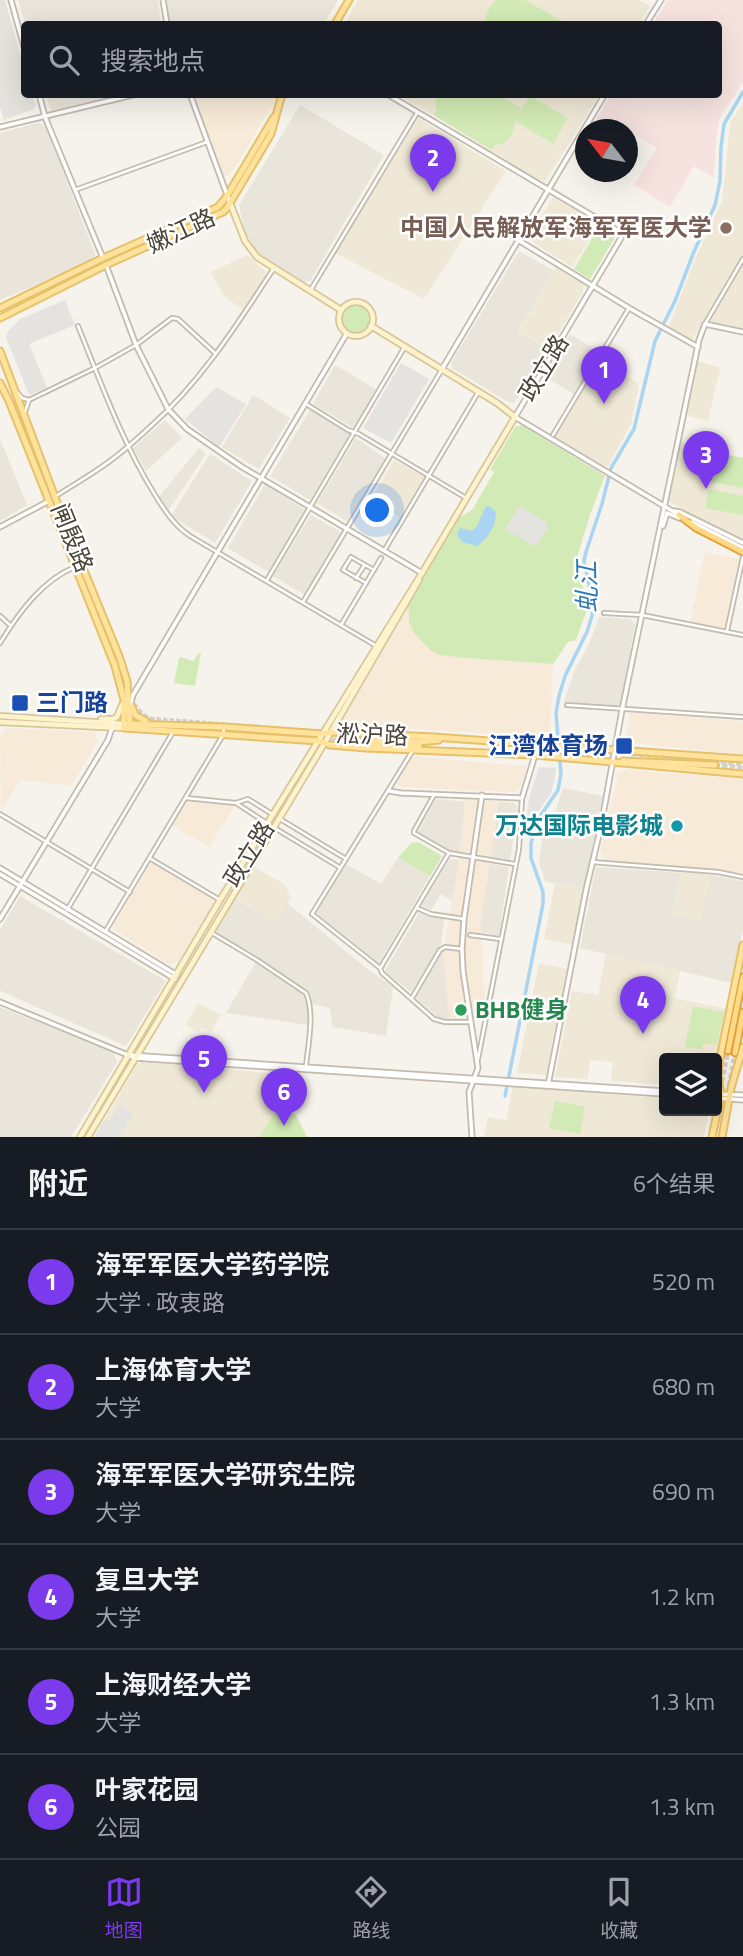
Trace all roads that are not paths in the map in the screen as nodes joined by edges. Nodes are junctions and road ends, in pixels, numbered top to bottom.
1 (10, 0) edge
2 (163, 0) edge
3 (349, 0) edge
4 (661, 0) edge
5 (166, 21) edge
6 (338, 21) edge
7 (648, 21) edge
8 (21, 37) edge
9 (39, 98) edge
10 (120, 98) edge
11 (192, 98) edge
12 (281, 98) edge
13 (393, 98) edge
14 (603, 98) edge
15 (278, 107) junction
16 (417, 113) junction
17 (45, 117) junction
18 (0, 127) edge
19 (208, 142) junction
20 (75, 190) junction
21 (548, 190) junction
22 (227, 196) junction
23 (230, 204) junction
24 (487, 222) dead end
25 (518, 240) junction
26 (743, 258) edge
27 (105, 261) junction
28 (274, 268) junction
29 (593, 286) junction
30 (310, 291) junction
31 (0, 308) edge
32 (629, 308) junction
33 (341, 310) junction
34 (0, 318) edge
35 (705, 324) junction
36 (78, 326) dead end
37 (371, 326) junction
38 (743, 332) edge
39 (348, 333) junction
40 (136, 345) junction
41 (405, 347) junction
42 (698, 347) junction
43 (0, 351) edge
44 (215, 354) junction
45 (95, 368) junction
46 (442, 369) junction
47 (0, 383) edge
48 (16, 390) junction
49 (479, 391) junction
50 (29, 401) junction
51 (306, 404) junction
52 (168, 409) junction
53 (515, 417) junction
54 (26, 422) junction
55 (355, 432) junction
56 (553, 435) dead end
57 (127, 446) junction
58 (392, 454) junction
59 (44, 469) junction
60 (39, 475) junction
61 (429, 476) junction
62 (261, 478) junction
63 (467, 498) junction
64 (52, 499) junction
65 (665, 506) junction
66 (311, 507) junction
67 (672, 510) junction
68 (678, 515) junction
69 (687, 523) junction
70 (65, 524) junction
71 (0, 527) edge
72 (348, 528) junction
73 (62, 532) junction
74 (657, 544) junction
75 (743, 550) edge
76 (384, 551) junction
77 (217, 552) junction
78 (80, 558) junction
79 (381, 558) dead end
80 (364, 565) junction
81 (76, 567) junction
82 (374, 570) junction
83 (422, 573) junction
84 (356, 578) junction
85 (267, 580) junction
86 (366, 583) junction
87 (83, 585) junction
88 (303, 603) junction
89 (604, 613) dead end
90 (642, 615) junction
91 (0, 616) edge
92 (341, 625) junction
93 (11, 626) junction
94 (727, 631) junction
95 (743, 635) edge
96 (0, 643) edge
97 (378, 647) junction
98 (127, 681) junction
99 (141, 682) junction
100 (125, 692) junction
101 (131, 701) junction
102 (567, 705) dead end
103 (622, 710) junction
104 (130, 711) junction
105 (0, 716) edge
106 (743, 717) edge
107 (90, 720) junction
108 (0, 722) edge
109 (156, 724) junction
110 (113, 725) junction
111 (127, 726) junction
112 (224, 727) junction
113 (173, 732) junction
114 (327, 733) junction
115 (223, 735) junction
116 (452, 739) junction
117 (321, 742) junction
118 (536, 744) junction
119 (414, 749) junction
120 (475, 751) junction
121 (614, 751) junction
122 (535, 755) junction
123 (743, 759) edge
124 (612, 762) junction
125 (715, 765) tunnel mouth
126 (743, 774) edge
127 (389, 791) junction
128 (434, 795) junction
129 (482, 795) junction
130 (186, 798) junction
131 (523, 798) junction
132 (236, 803) junction
133 (0, 814) edge
134 (276, 816) junction
135 (268, 824) junction
136 (273, 827) junction
137 (47, 842) junction
138 (449, 853) junction
139 (474, 857) junction
140 (150, 858) junction
141 (346, 859) junction
142 (592, 862) junction
143 (515, 864) junction
144 (341, 867) junction
145 (0, 868) edge
146 (91, 869) junction
147 (0, 874) edge
148 (743, 877) edge
149 (21, 884) junction
150 (130, 892) junction
151 (220, 900) junction
152 (416, 908) junction
153 (67, 911) junction
154 (0, 919) edge
155 (464, 919) junction
156 (211, 933) junction
157 (105, 934) junction
158 (470, 935) dead end
159 (500, 939) junction
160 (743, 945) edge
161 (462, 949) junction
162 (380, 968) junction
163 (743, 976) edge
164 (176, 977) junction
165 (412, 998) junction
166 (0, 1002) edge
167 (743, 1012) edge
168 (470, 1022) junction
169 (743, 1046) edge
170 (721, 1053) tunnel mouth
171 (134, 1056) junction
172 (477, 1062) junction
173 (306, 1068) junction
174 (473, 1080) junction
175 (548, 1084) junction
176 (659, 1092) edge
177 (723, 1096) edge
178 (743, 1097) edge
179 (80, 1137) edge
180 (88, 1137) edge
181 (472, 1137) edge
182 (717, 1137) edge

1 - 8 street
2 - 5 street
3 - 6 main road
4 - 7 street
9 - 17 street
10 - 17 street
11 - 19 street
12 - 15 main road, 嫩江路
13 - 16 street
14 - 21 street
15 - 22 main road, 嫩江路
15 - 23 main road, 嫩江路
16 - 21 street
16 - 30 street
17 - 18 street
17 - 20 street
19 - 20 street
19 - 22 street
20 - 27 street
21 - 25 street
21 - 29 street, 政立路
22 - 23 street
22 - 27 main road, 嫩江路
23 - 27 main road, 嫩江路
23 - 28 main road
24 - 25 street
25 - 29 street
25 - 46 street
26 - 35 street
27 - 31 main road
27 - 34 main road
27 - 40 street
28 - 30 main road
28 - 44 street
29 - 32 street
29 - 53 street, 政立路
30 - 33 main road
32 - 42 street
32 - 56 street
33 - 37 main road
33 - 39 main road
35 - 38 street
35 - 42 street
36 - 45 street
37 - 39 main road
37 - 41 main road
39 - 51 street
40 - 44 street
40 - 45 street
40 - 52 street
41 - 46 main road
41 - 55 street
42 - 65 street
43 - 48 main road, 闸殷路
44 - 52 street
45 - 50 street
45 - 57 street
46 - 49 main road
46 - 58 street
47 - 60 main road, 闸殷路
48 - 50 street
48 - 54 main road, 闸殷路
49 - 53 main road
49 - 61 street
50 - 54 street
51 - 55 street
51 - 62 street
52 - 57 street
52 - 62 street
53 - 63 main road, 政立路
53 - 65 street
54 - 59 main road, 闸殷路
55 - 58 street
55 - 66 street
57 - 64 street
57 - 77 street
58 - 61 street
58 - 72 street
59 - 60 main road
59 - 64 main road, 闸殷路
60 - 64 main road, 闸殷路
61 - 63 street
61 - 76 street
62 - 66 street
62 - 77 street
63 - 83 main road, 政立路
64 - 70 main road, 闸殷路
64 - 71 street
64 - 73 main road, 闸殷路
65 - 67 street
65 - 74 street
66 - 72 street
66 - 85 street
67 - 68 street
67 - 75 street
68 - 69 highway
68 - 75 street
69 - 74 street
69 - 75 highway
70 - 73 main road
70 - 78 main road, 闸殷路
72 - 76 street
72 - 88 street
73 - 81 main road, 闸殷路
74 - 90 street
75 - 94 street
76 - 83 street
77 - 85 street
77 - 99 street
78 - 87 main road
78 - 98 main road, 闸殷路
79 - 82 street
80 - 82 street
80 - 84 street
80 - 84 street
81 - 87 main road, 闸殷路
81 - 93 street
82 - 86 street
83 - 97 main road, 政立路
84 - 86 street
85 - 88 street
86 - 92 street
87 - 100 main road, 闸殷路
88 - 92 street
89 - 90 street
90 - 94 street
90 - 103 street
91 - 93 street
92 - 97 street
93 - 96 street
94 - 95 street
97 - 114 main road, 政立路
98 - 99 street
98 - 100 main road, 闸殷路
99 - 101 street
100 - 101 main road
100 - 104 main road, 闸殷路
100 - 107 main road
100 - 111 main road, 闸殷路
101 - 104 street
101 - 109 main road
102 - 103 street
103 - 106 street
103 - 121 street
104 - 111 main road, 闸殷路
105 - 107 main road, 淞沪路
107 - 110 main road, 淞沪路
108 - 110 main road, 淞沪路
109 - 111 main road, 淞沪路
109 - 112 main road, 淞沪路
110 - 111 main road, 淞沪路
110 - 137 street
111 - 113 main road, 淞沪路
112 - 114 main road, 淞沪路
112 - 115 street
113 - 115 main road, 淞沪路
113 - 146 street
114 - 116 main road, 淞沪路
114 - 117 main road, 政立路
115 - 117 main road, 淞沪路
115 - 130 street
116 - 118 main road, 淞沪路
116 - 120 main road
117 - 119 main road, 淞沪路
117 - 134 main road, 政立路
118 - 121 main road, 淞沪路
118 - 122 street
119 - 120 main road, 淞沪路
119 - 127 street
120 - 122 main road, 淞沪路
121 - 123 main road, 淞沪路
121 - 124 street
122 - 124 main road, 淞沪路
122 - 131 street
124 - 125 main road
124 - 126 main road, 淞沪路
124 - 142 street
127 - 128 street
127 - 141 street
128 - 129 street
128 - 138 street
129 - 131 street
129 - 139 street
130 - 132 street
130 - 140 street
131 - 143 street
132 - 134 street
132 - 135 street
133 - 137 street
134 - 135 main road, 政立路
134 - 136 main road, 政立路
134 - 141 street
135 - 151 main road, 政立路
136 - 144 street
136 - 156 main road, 政立路
137 - 146 street
137 - 149 street
138 - 139 street
138 - 152 street
139 - 143 street
139 - 155 street
140 - 150 street
140 - 151 street
141 - 144 street
142 - 148 street
142 - 175 street
143 - 159 street
144 - 162 street
145 - 149 street
146 - 150 street
146 - 153 street
147 - 149 street
149 - 153 street
149 - 154 street
150 - 157 street
151 - 164 main road, 政立路
152 - 155 street
152 - 162 street
153 - 157 street
155 - 161 street
156 - 171 main road, 政立路
156 - 173 street
157 - 164 street
158 - 159 street
159 - 172 street
160 - 170 main road
161 - 165 street
161 - 168 street
162 - 165 street
163 - 167 highway
164 - 171 main road, 政立路
165 - 168 street
166 - 171 street
168 - 172 street
169 - 177 main road
171 - 173 street
171 - 179 main road, 政立路
171 - 180 main road, 政立路
172 - 174 street
173 - 174 street
174 - 175 street
174 - 181 street
175 - 176 street
177 - 178 street
177 - 182 main road

